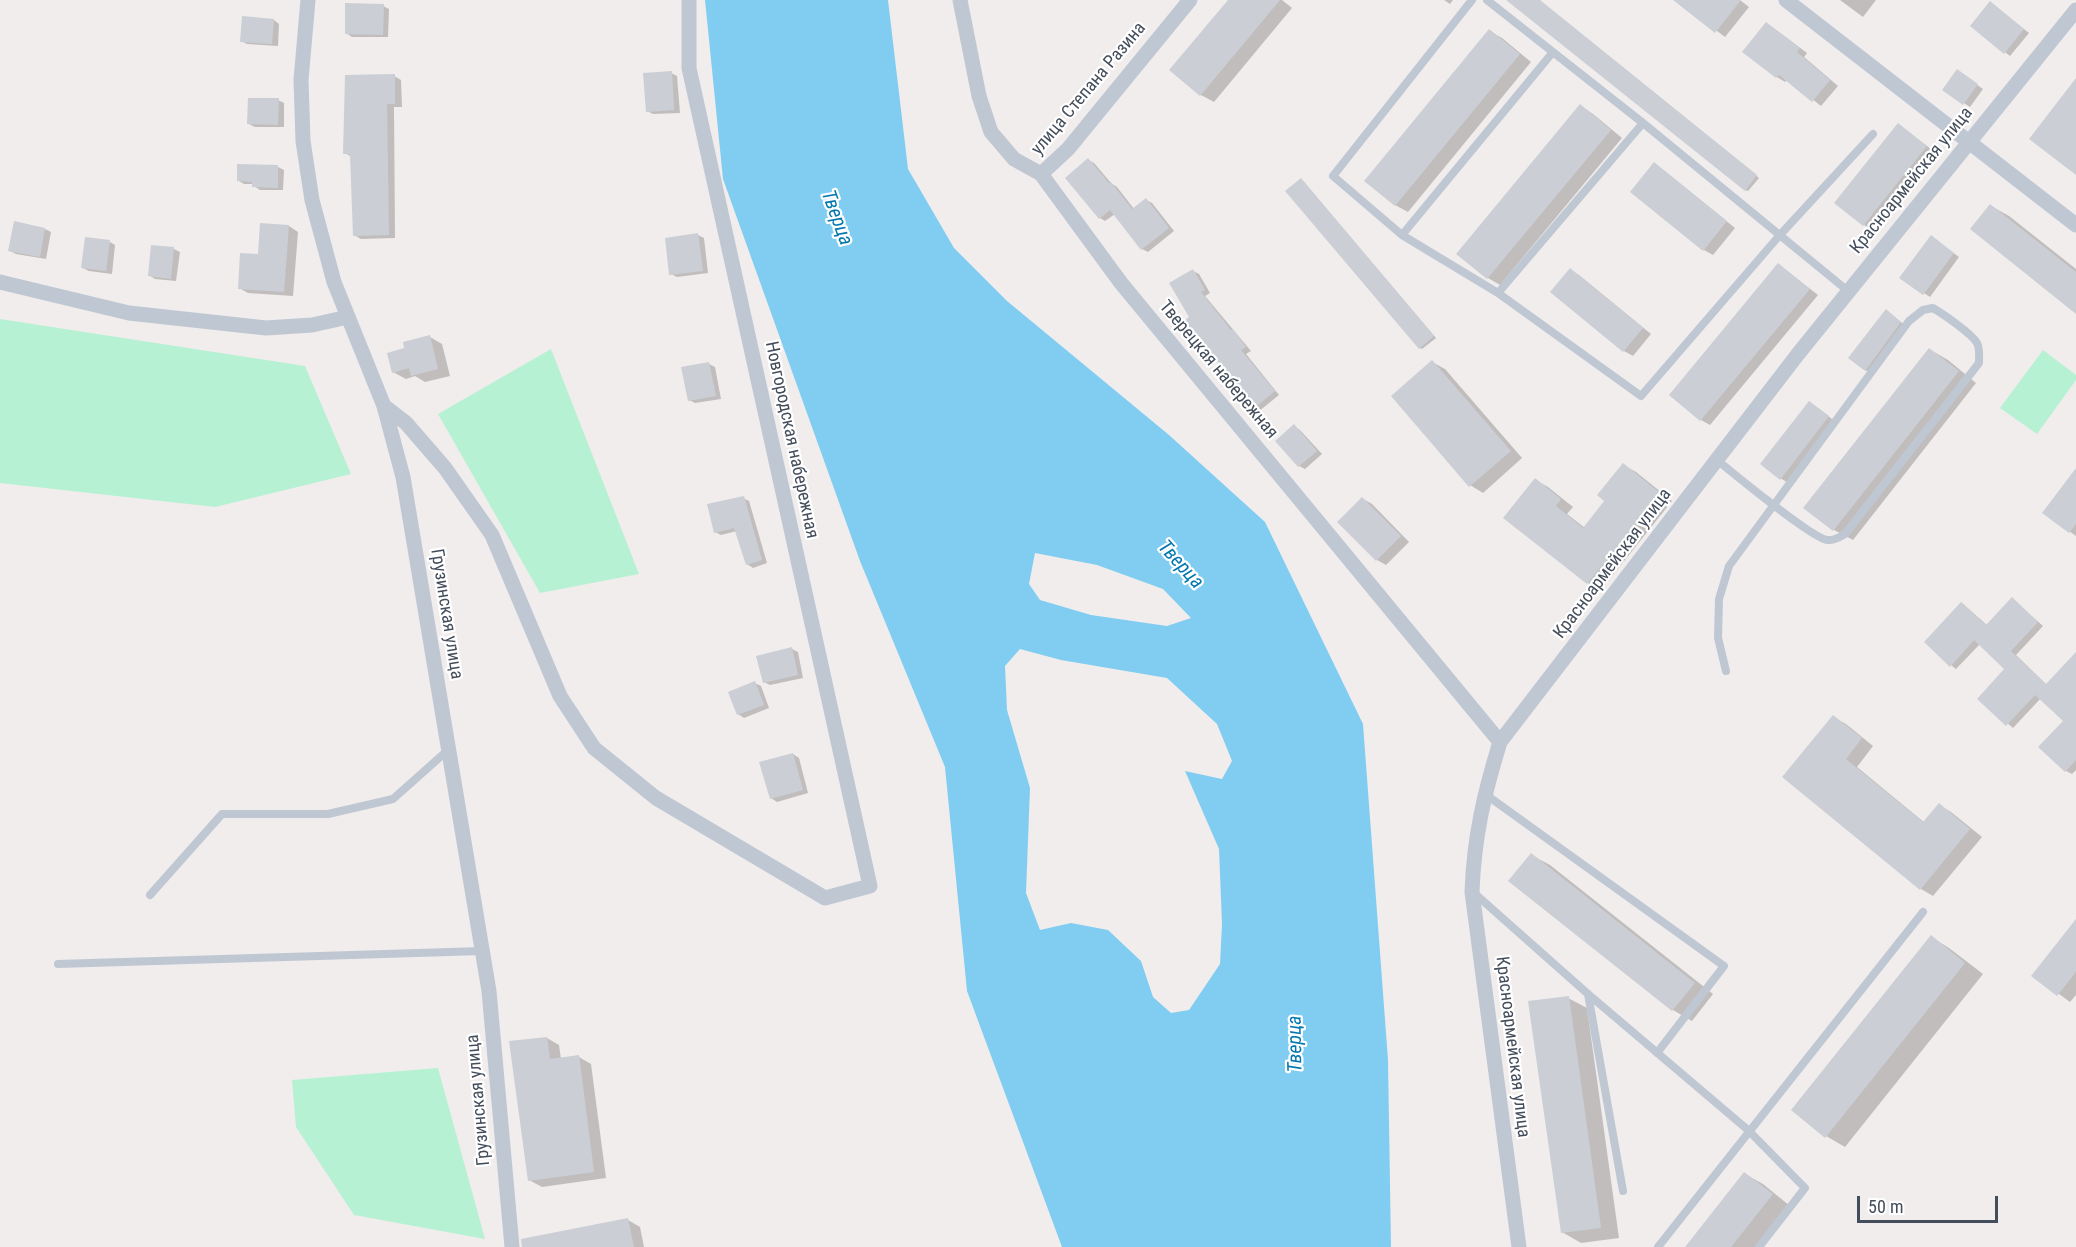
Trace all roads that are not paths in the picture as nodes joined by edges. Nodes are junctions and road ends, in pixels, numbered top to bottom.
1 (308, 0) edge
2 (689, 0) edge
3 (960, 0) edge
4 (1190, 0) edge
5 (1472, 0) edge
6 (1487, 0) edge
7 (1786, 0) edge
8 (2076, 10) edge
9 (1553, 52) junction
10 (1643, 123) junction
11 (1873, 134) dead end
12 (1969, 141) junction
13 (1041, 174) junction
14 (2076, 225) edge
15 (1402, 235) junction
16 (1779, 236) junction
17 (0, 282) edge
18 (1848, 291) junction
19 (1498, 293) junction
20 (348, 317) junction
21 (384, 406) junction
22 (1717, 460) junction
23 (1774, 504) junction
24 (1726, 671) dead end
25 (1500, 742) junction
26 (448, 750) junction
27 (1484, 793) junction
28 (1472, 892) junction
29 (150, 895) dead end
30 (1923, 912) dead end
31 (482, 951) junction
32 (58, 964) dead end
33 (1588, 994) junction
34 (1658, 1053) junction
35 (1748, 1130) junction
36 (1623, 1191) dead end
37 (512, 1247) edge
38 (1519, 1247) edge
39 (1658, 1247) edge
40 (1759, 1247) edge

1 - 20 street, Грузинская улица
2 - 21 street, Новгородская набережная
3 - 13 street, Тверецкая набережная
4 - 13 street, улица Степана Разина
5 - 15 lane
6 - 9 lane
7 - 12 street
8 - 12 street, Красноармейская улица
9 - 10 lane
9 - 15 lane
10 - 16 lane
10 - 19 lane
11 - 16 lane
12 - 14 street
12 - 18 street, Красноармейская улица
13 - 25 street, Тверецкая набережная
15 - 19 lane
16 - 18 lane
16 - 19 lane
17 - 20 street
18 - 22 street, Красноармейская улица
20 - 21 street, Грузинская улица
21 - 26 street, Грузинская улица
22 - 23 lane
22 - 25 street, Красноармейская улица
23 - 23 lane
23 - 24 lane
25 - 27 street, Красноармейская улица
26 - 29 lane
26 - 31 street, Грузинская улица
27 - 28 street, Красноармейская улица
27 - 34 lane
28 - 33 lane
28 - 38 street, Красноармейская улица
30 - 35 lane
31 - 32 lane
31 - 37 street, Грузинская улица
33 - 34 lane
33 - 36 lane
34 - 35 lane
35 - 39 lane
35 - 40 lane

